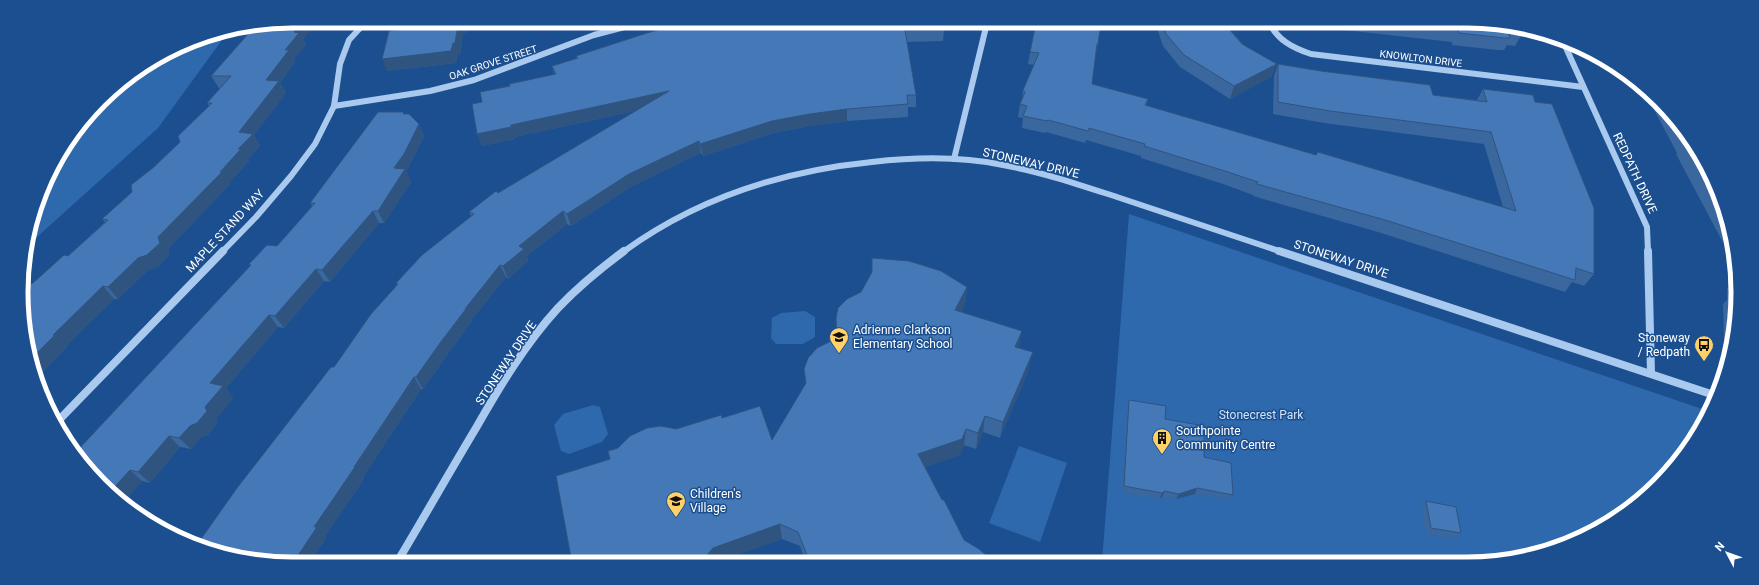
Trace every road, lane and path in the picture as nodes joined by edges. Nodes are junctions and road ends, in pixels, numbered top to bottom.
1 (360, 28) edge
2 (618, 28) edge
3 (986, 28) edge
4 (1272, 28) edge
5 (1566, 47) edge
6 (1583, 87) junction
7 (334, 106) junction
8 (954, 158) junction
9 (1652, 374) junction
10 (1711, 394) edge
11 (60, 419) edge
12 (400, 557) edge

1 - 7 street, MAPLE STAND WAY
2 - 7 street, OAK GROVE STREET
3 - 8 street
4 - 6 street, KNOWLTON DRIVE
5 - 6 street, REDPATH DRIVE
6 - 9 street, REDPATH DRIVE
7 - 11 street, MAPLE STAND WAY
8 - 9 street, STONEWAY DRIVE
8 - 12 street, STONEWAY DRIVE
9 - 10 street, STONEWAY DRIVE

